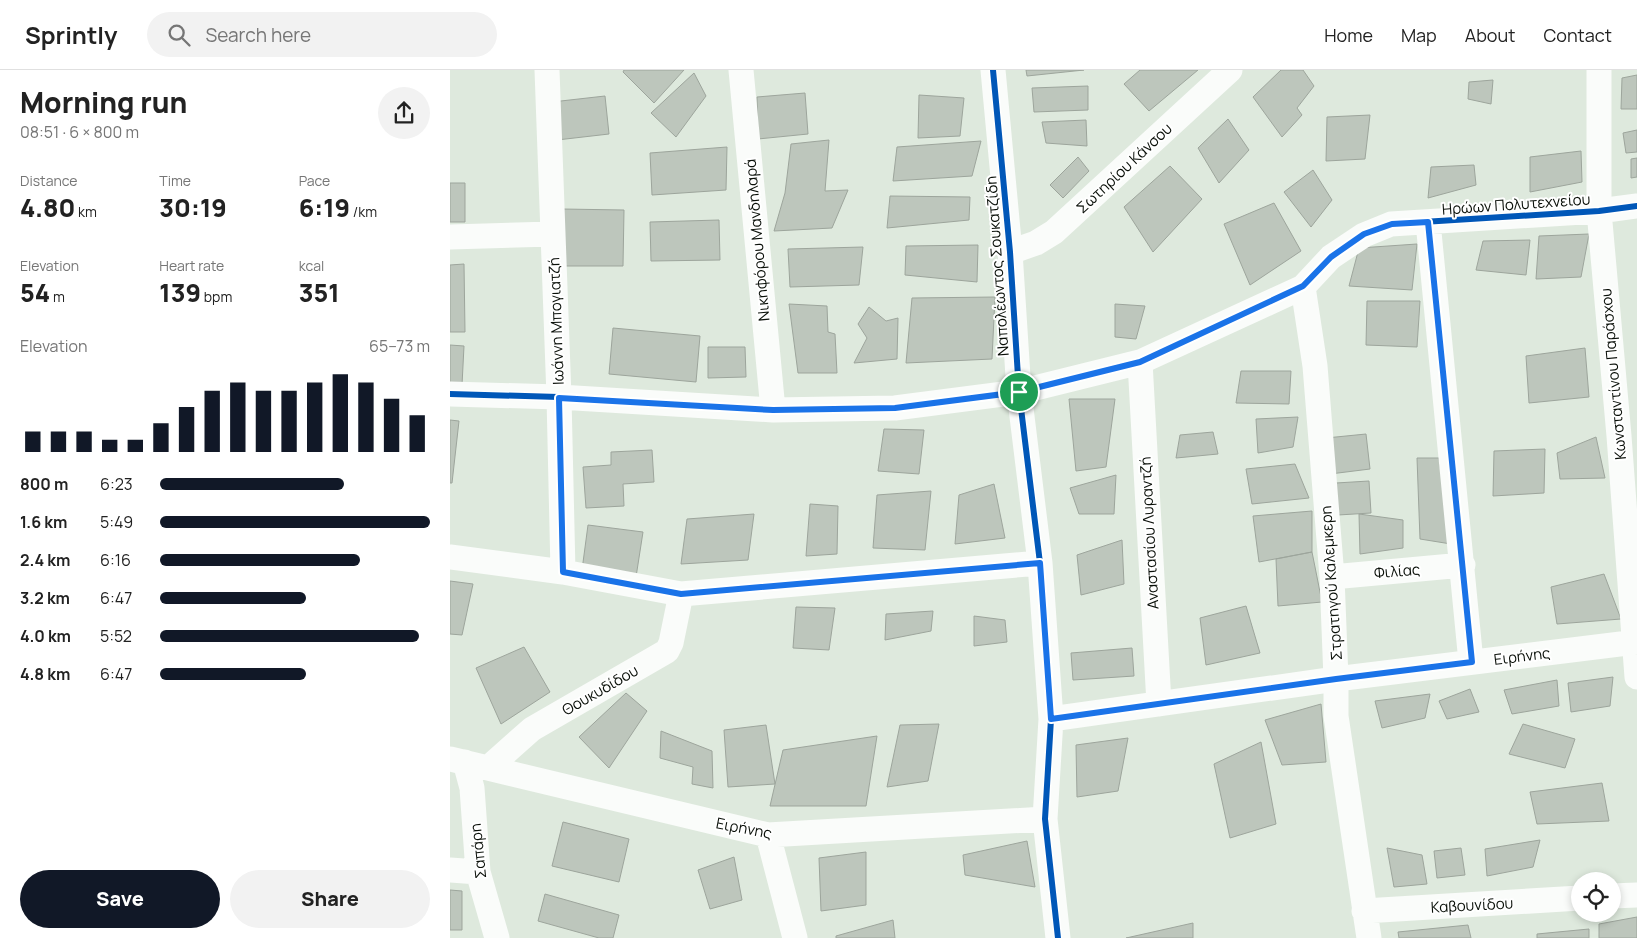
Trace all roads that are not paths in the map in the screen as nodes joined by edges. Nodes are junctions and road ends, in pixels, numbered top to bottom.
1 (546, 70) edge
2 (741, 70) edge
3 (993, 70) edge
4 (1230, 70) edge
5 (1598, 70) edge
6 (1637, 206) edge
7 (1599, 211) junction
8 (1428, 222) junction
9 (552, 234) junction
10 (450, 237) edge
11 (1010, 252) junction
12 (1303, 286) junction
13 (1140, 362) junction
14 (1019, 392) junction
15 (450, 394) edge
16 (559, 398) junction
17 (773, 410) junction
18 (1628, 435) edge
19 (450, 557) edge
20 (1040, 563) junction
21 (1463, 565) junction
22 (563, 572) junction
23 (1332, 577) junction
24 (681, 594) junction
25 (1636, 642) edge
26 (1472, 662) junction
27 (1637, 677) edge
28 (1336, 679) junction
29 (1159, 704) junction
30 (1051, 719) junction
31 (457, 761) edge
32 (488, 768) junction
33 (1045, 820) junction
34 (768, 835) junction
35 (450, 870) edge
36 (478, 872) junction
37 (1637, 895) edge
38 (1621, 896) edge
39 (1571, 899) edge
40 (1364, 911) junction
41 (496, 938) edge
42 (794, 938) edge
43 (1058, 938) edge
44 (1369, 938) edge

1 - 9 street, Ιωάννη Μπογιατζή
2 - 17 street, Νικηφόρου Μανδηλαρά
3 - 11 street, Ναπολέωντος Σουκατζίδη
4 - 11 street, Σωτηρίου Κάνσου
5 - 7 street, Κωνσταντίνου Παράσχου
6 - 7 street, Ηρώων Πολυτεχνείου
7 - 8 street, Ηρώων Πολυτεχνείου
7 - 18 street, Κωνσταντίνου Παράσχου
8 - 12 street, Ηρώων Πολυτεχνείου
8 - 21 street
9 - 10 street
9 - 16 street, Ιωάννη Μπογιατζή
11 - 14 street, Ναπολέωντος Σουκατζίδη
12 - 13 street, Ηρώων Πολυτεχνείου
12 - 23 street, Στρατηγού Καλεμκερη
13 - 14 street, Ηρώων Πολυτεχνείου
13 - 29 street, Αναστασίου Λυραντζή
14 - 17 street, Ηρώων Πολυτεχνείου
14 - 20 street, Ναπολέωντος Σουκατζίδη
15 - 16 street, Ηρώων Πολυτεχνείου
16 - 17 street, Ηρώων Πολυτεχνείου
16 - 22 street, Ιωάννη Μπογιατζή
18 - 25 street, Κωνσταντίνου Παράσχου
19 - 22 street
20 - 24 street
20 - 30 street, Ναπολέωντος Σουκατζίδη
21 - 23 street, Φιλίας
21 - 26 street
22 - 24 street
23 - 28 street, Στρατηγού Καλεμκερη
24 - 32 street, Θουκυδίδου
25 - 26 street, Ειρήνης
25 - 27 street, Κωνσταντίνου Παράσχου
26 - 28 street, Ειρήνης
28 - 29 street, Ειρήνης
28 - 40 street, Στρατηγού Καλεμκερη
29 - 30 street, Ειρήνης
30 - 33 street, Ναπολέωντος Σουκατζίδη
31 - 32 street, Ειρήνης
31 - 36 street, Σαπάρη
32 - 34 street, Ειρήνης
33 - 34 street, Ειρήνης
33 - 43 street, Ναπολέωντος Σουκατζίδη
34 - 42 street
35 - 36 street
36 - 41 street, Σαπάρη
37 - 38 street
39 - 40 street, Καβουνίδου
40 - 44 street, Στρατηγού Καλεμκερη

